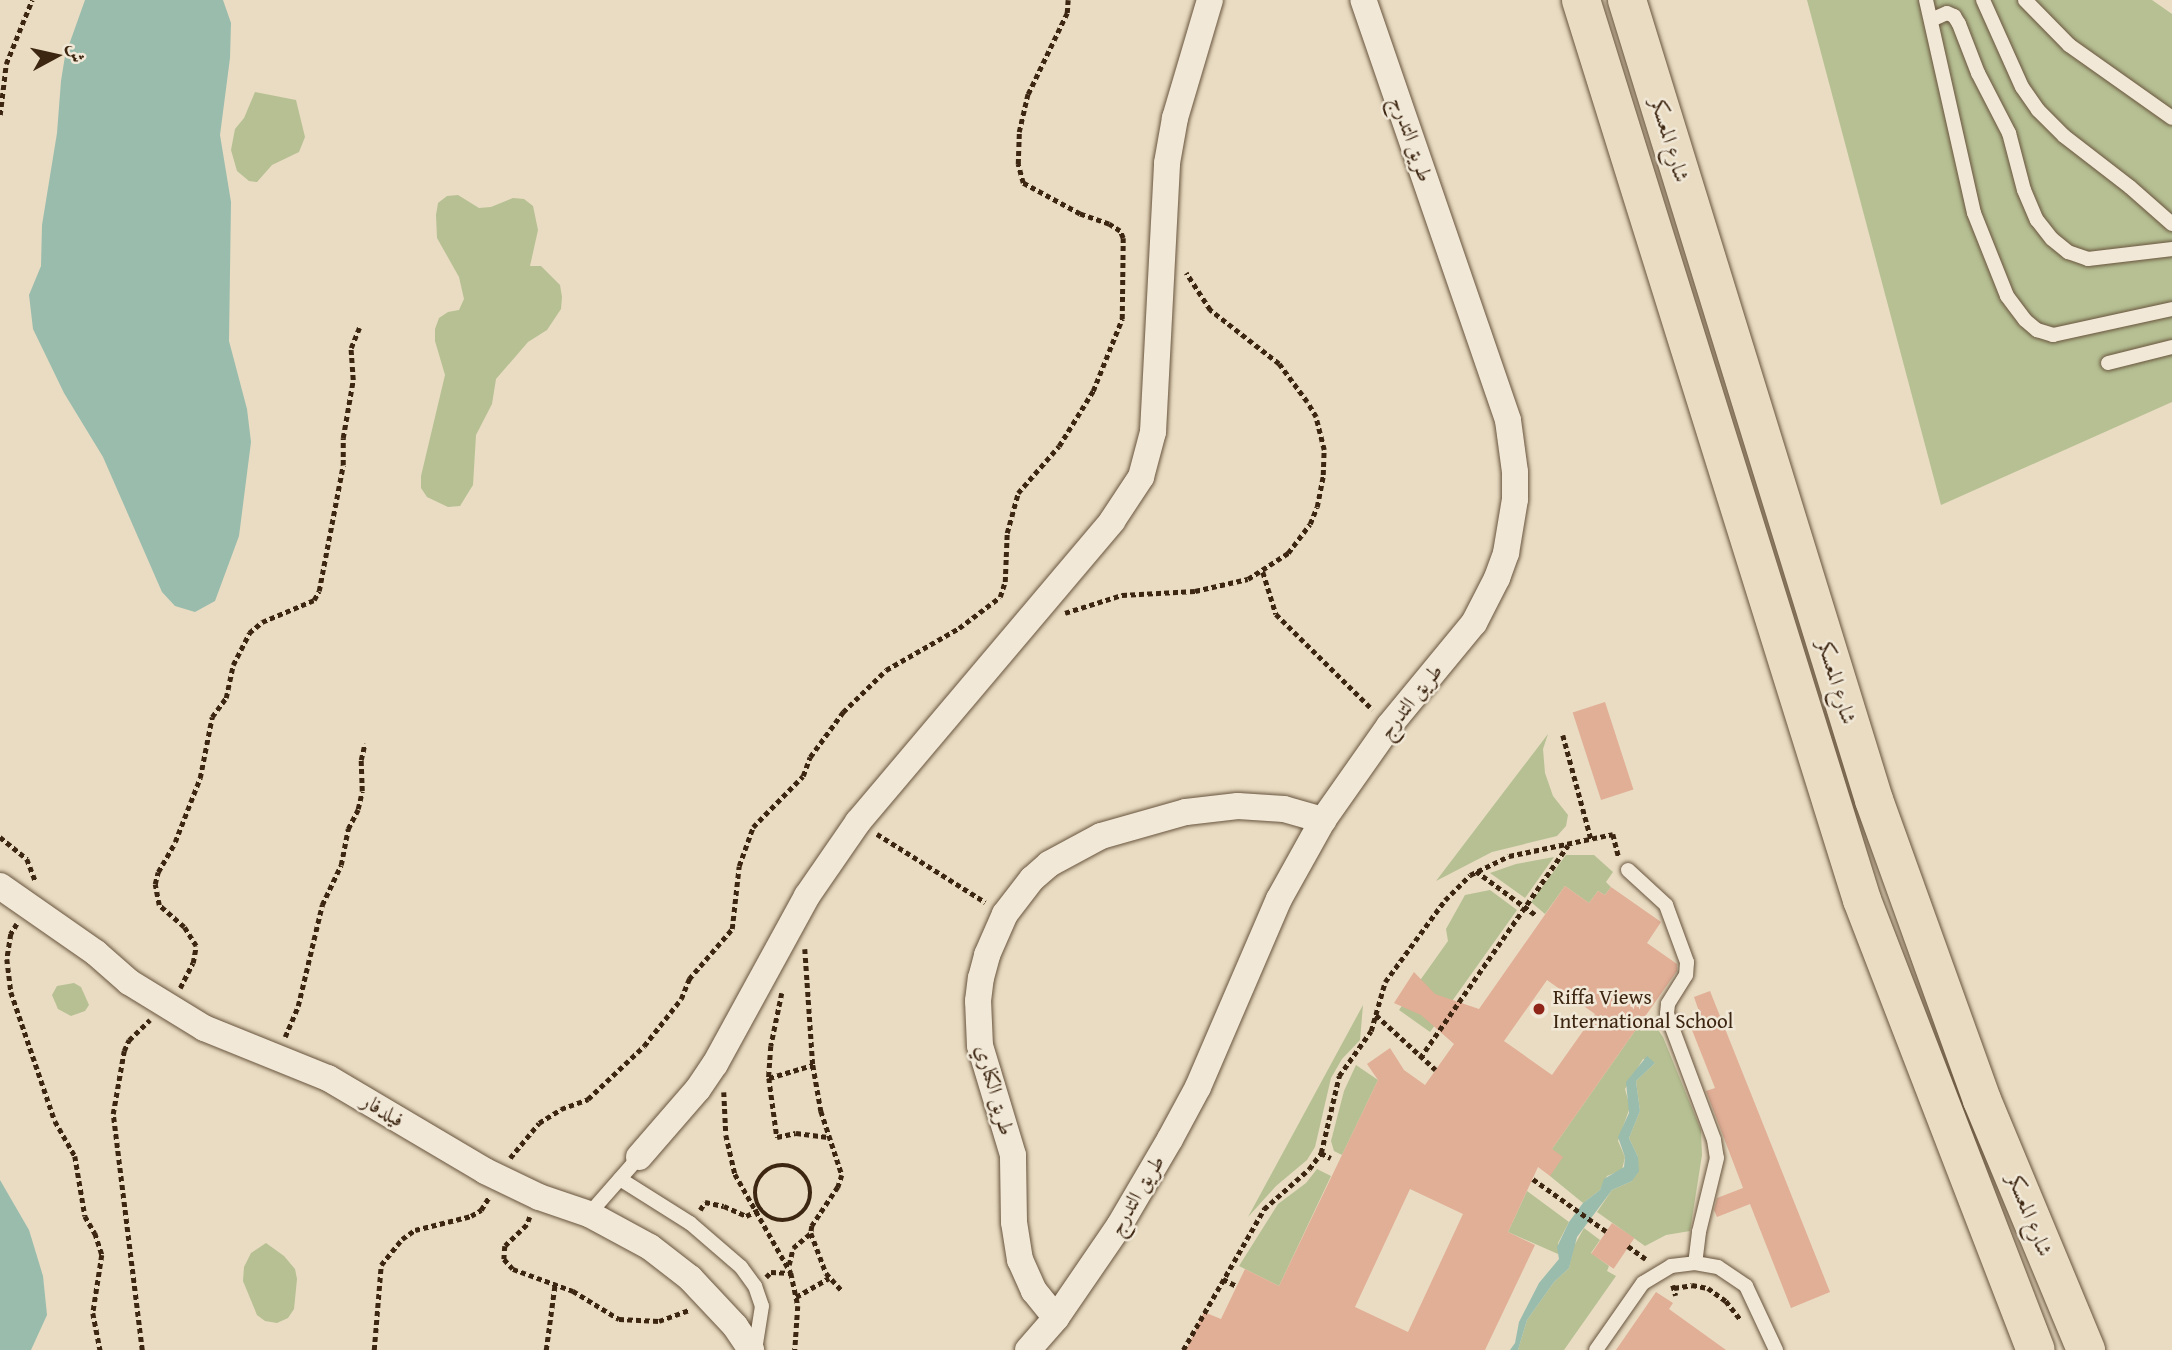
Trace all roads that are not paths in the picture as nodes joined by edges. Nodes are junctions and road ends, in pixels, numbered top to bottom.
1 (1210, 0) edge
2 (1363, 0) edge
3 (1581, 0) edge
4 (1627, 0) edge
5 (1926, 0) edge
6 (1983, 0) edge
7 (2025, 0) edge
8 (1931, 20) junction
9 (2172, 118) edge
10 (2172, 224) edge
11 (2172, 249) edge
12 (2172, 309) edge
13 (2172, 347) edge
14 (2108, 363) dead end
15 (1323, 820) junction
16 (1628, 870) dead end
17 (0, 886) edge
18 (639, 1157) joint
19 (620, 1179) junction
20 (589, 1214) junction
21 (1695, 1263) junction
22 (1056, 1318) junction
23 (753, 1350) edge
24 (1028, 1350) edge
25 (1596, 1350) edge
26 (1776, 1350) edge
27 (2036, 1350) edge
28 (2086, 1350) edge

1 - 18 street
2 - 15 street, طريق التدرج
3 - 27 main road, شارع المعسكر
4 - 28 main road, شارع المعسكر
5 - 8 lane
6 - 10 lane
7 - 9 lane
8 - 11 lane
8 - 12 lane
13 - 14 lane
15 - 22 street, طريق التدرج
15 - 22 street, طريق الكناري
16 - 21 lane
17 - 20 street, فيلدفار
18 - 19 lane
19 - 20 lane
19 - 23 lane
20 - 23 street, فيلدفار
21 - 25 lane
21 - 26 lane
22 - 24 street, طريق التدرج

